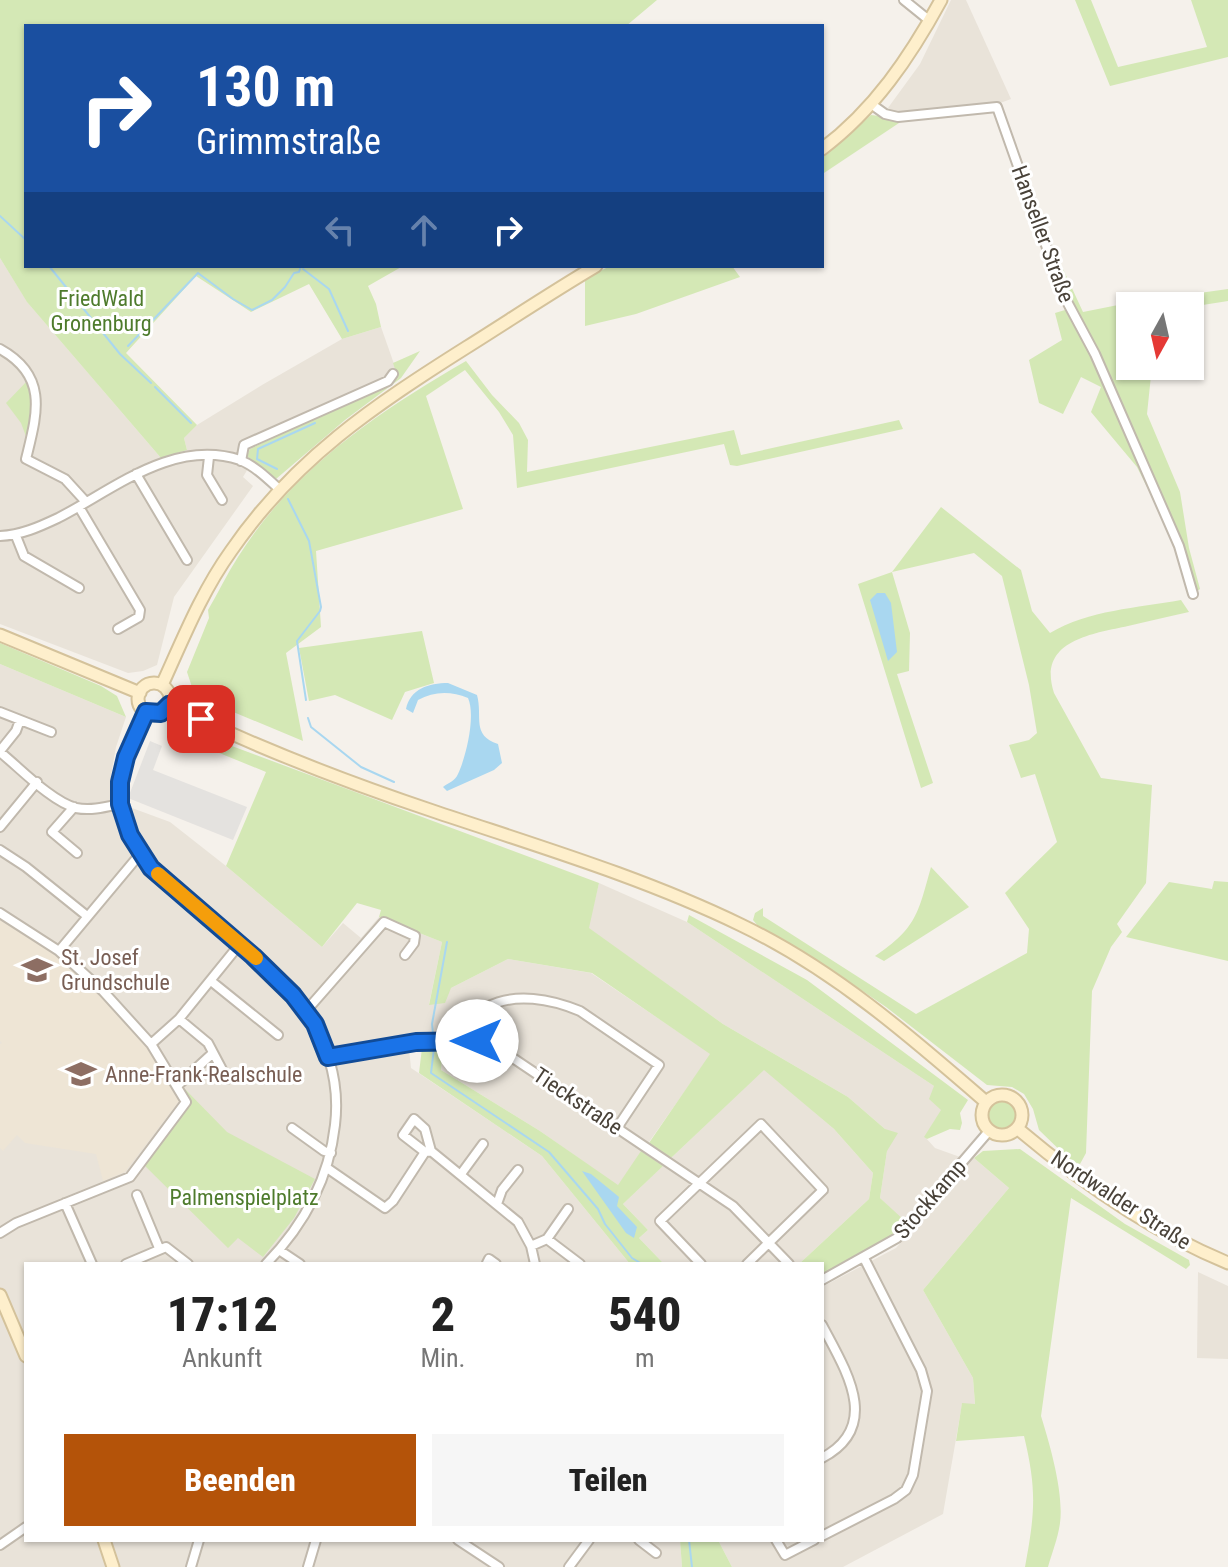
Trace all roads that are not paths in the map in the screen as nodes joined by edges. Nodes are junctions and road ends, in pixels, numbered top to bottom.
1 (904, 0) edge
2 (941, 0) edge
3 (930, 21) junction
4 (871, 104) junction
5 (824, 147) edge
6 (593, 268) edge
7 (0, 349) edge
8 (393, 374) dead end
9 (209, 457) junction
10 (241, 461) junction
11 (136, 474) junction
12 (279, 489) junction
13 (222, 500) dead end
14 (83, 505) junction
15 (0, 536) edge
16 (16, 536) junction
17 (187, 560) dead end
18 (79, 588) dead end
19 (1193, 594) dead end
20 (118, 629) dead end
21 (0, 635) edge
22 (162, 685) junction
23 (140, 693) junction
24 (169, 705) junction
25 (0, 712) edge
26 (146, 712) junction
27 (20, 720) junction
28 (51, 732) dead end
29 (0, 752) edge
30 (37, 782) junction
31 (120, 804) junction
32 (74, 807) junction
33 (0, 827) edge
34 (0, 850) edge
35 (77, 853) dead end
36 (140, 854) junction
37 (0, 913) edge
38 (87, 916) junction
39 (239, 945) junction
40 (59, 951) junction
41 (405, 955) dead end
42 (211, 981) junction
43 (306, 1011) junction
44 (179, 1019) junction
45 (278, 1035) dead end
46 (477, 1041) junction
47 (151, 1044) junction
48 (213, 1053) junction
49 (328, 1057) junction
50 (227, 1079) dead end
51 (177, 1086) junction
52 (986, 1102) junction
53 (292, 1128) dead end
54 (617, 1128) junction
55 (1018, 1129) junction
56 (989, 1131) junction
57 (483, 1144) dead end
58 (331, 1153) junction
59 (327, 1168) junction
60 (518, 1170) dead end
61 (461, 1174) junction
62 (698, 1183) junction
63 (137, 1195) dead end
64 (65, 1203) junction
65 (497, 1204) junction
66 (568, 1209) dead end
67 (0, 1233) edge
68 (547, 1239) junction
69 (769, 1243) junction
70 (531, 1246) junction
71 (159, 1248) junction
72 (279, 1250) junction
73 (864, 1258) junction
74 (91, 1262) edge
75 (130, 1262) edge
76 (185, 1262) edge
77 (268, 1262) edge
78 (297, 1262) edge
79 (535, 1262) edge
80 (577, 1262) edge
81 (699, 1262) edge
82 (749, 1262) edge
83 (787, 1262) edge
84 (1228, 1263) edge
85 (824, 1279) edge
86 (0, 1295) edge
87 (824, 1329) edge
88 (24, 1351) edge
89 (824, 1457) edge
90 (24, 1528) edge
91 (824, 1535) edge
92 (105, 1542) edge
93 (198, 1542) edge
94 (315, 1542) edge
95 (461, 1542) edge
96 (585, 1542) edge
97 (642, 1542) edge
98 (777, 1542) edge
99 (810, 1542) edge
100 (0, 1545) edge
101 (656, 1553) dead end
102 (113, 1567) edge
103 (191, 1567) edge
104 (308, 1567) edge
105 (499, 1567) edge
106 (569, 1567) edge

1 - 3 street
2 - 3 main road
3 - 4 main road
4 - 5 main road
4 - 19 street, Hanseller Straße
6 - 12 main road
7 - 14 street
8 - 10 street
9 - 10 street
9 - 11 street
9 - 13 street
10 - 12 street
11 - 14 street
11 - 17 street
12 - 22 main road
14 - 16 street
14 - 20 street
15 - 16 street
16 - 18 street
21 - 23 main road
22 - 23 main road
22 - 24 main road
23 - 26 main road
24 - 26 main road
24 - 52 main road
25 - 27 street
26 - 31 street
27 - 28 street
27 - 29 street
29 - 30 street
30 - 32 street
30 - 33 street
31 - 32 street
31 - 36 street
32 - 35 street
34 - 38 street
36 - 38 street
36 - 39 street
37 - 40 street
38 - 40 street
39 - 42 street
39 - 43 street
40 - 47 street
41 - 43 street
42 - 44 street
42 - 45 street
43 - 49 street
44 - 47 street
44 - 48 street
46 - 49 street, Tieckstraße
46 - 54 street, Tieckstraße
46 - 54 street
47 - 51 street
48 - 50 street
48 - 51 street
49 - 58 street
51 - 64 street
52 - 55 main road
52 - 56 main road
53 - 58 street
54 - 62 street, Tieckstraße
55 - 56 main road
55 - 84 main road, Nordwalder Straße
56 - 73 street, Stockkamp
57 - 61 street
58 - 59 street
59 - 61 street
59 - 72 street
60 - 65 street
61 - 65 street
62 - 69 street, Tieckstraße
62 - 69 street
62 - 81 street
63 - 71 street
64 - 67 street
64 - 74 street
65 - 70 street
66 - 68 street
68 - 70 street
68 - 80 street
69 - 82 street
69 - 83 street, Tieckstraße
70 - 79 street
71 - 75 street
71 - 76 street
72 - 77 street
72 - 78 street
73 - 85 street, Stockkamp
73 - 91 street
86 - 88 main road
87 - 89 street
90 - 100 street
92 - 102 main road
93 - 103 street
94 - 104 street
95 - 105 street
96 - 106 street
97 - 101 street
98 - 99 street

